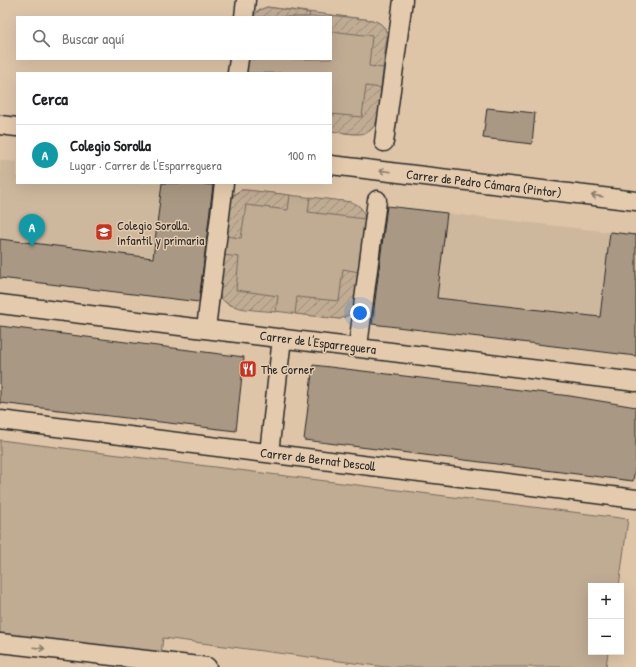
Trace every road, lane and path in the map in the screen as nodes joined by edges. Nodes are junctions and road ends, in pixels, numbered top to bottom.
1 (246, 0) edge
2 (403, 0) edge
3 (244, 16) edge
4 (239, 60) edge
5 (237, 72) edge
6 (0, 125) edge
7 (16, 127) edge
8 (384, 142) dead end
9 (332, 165) edge
10 (224, 184) edge
11 (377, 200) dead end
12 (636, 201) edge
13 (0, 304) edge
14 (206, 328) junction
15 (282, 338) junction
16 (358, 346) junction
17 (636, 382) edge
18 (0, 420) edge
19 (269, 453) junction
20 (636, 499) edge
21 (0, 643) edge
22 (118, 662) edge
23 (207, 667) edge

1 - 3 street
2 - 8 street
4 - 5 street
6 - 7 street
12 -> 9 street, Carrer de Pedro Cámara (Pintor)
10 - 14 street
11 - 16 street
13 - 14 street, Carrer de l'Esparreguera
14 - 15 street, Carrer de l'Esparreguera
15 - 16 street, Carrer de l'Esparreguera
15 - 19 street
16 - 17 street, Carrer de l'Esparreguera
18 - 19 street, Carrer de Bernat Descoll
19 - 20 street, Carrer de Bernat Descoll
21 -> 22 street
22 - 23 street

